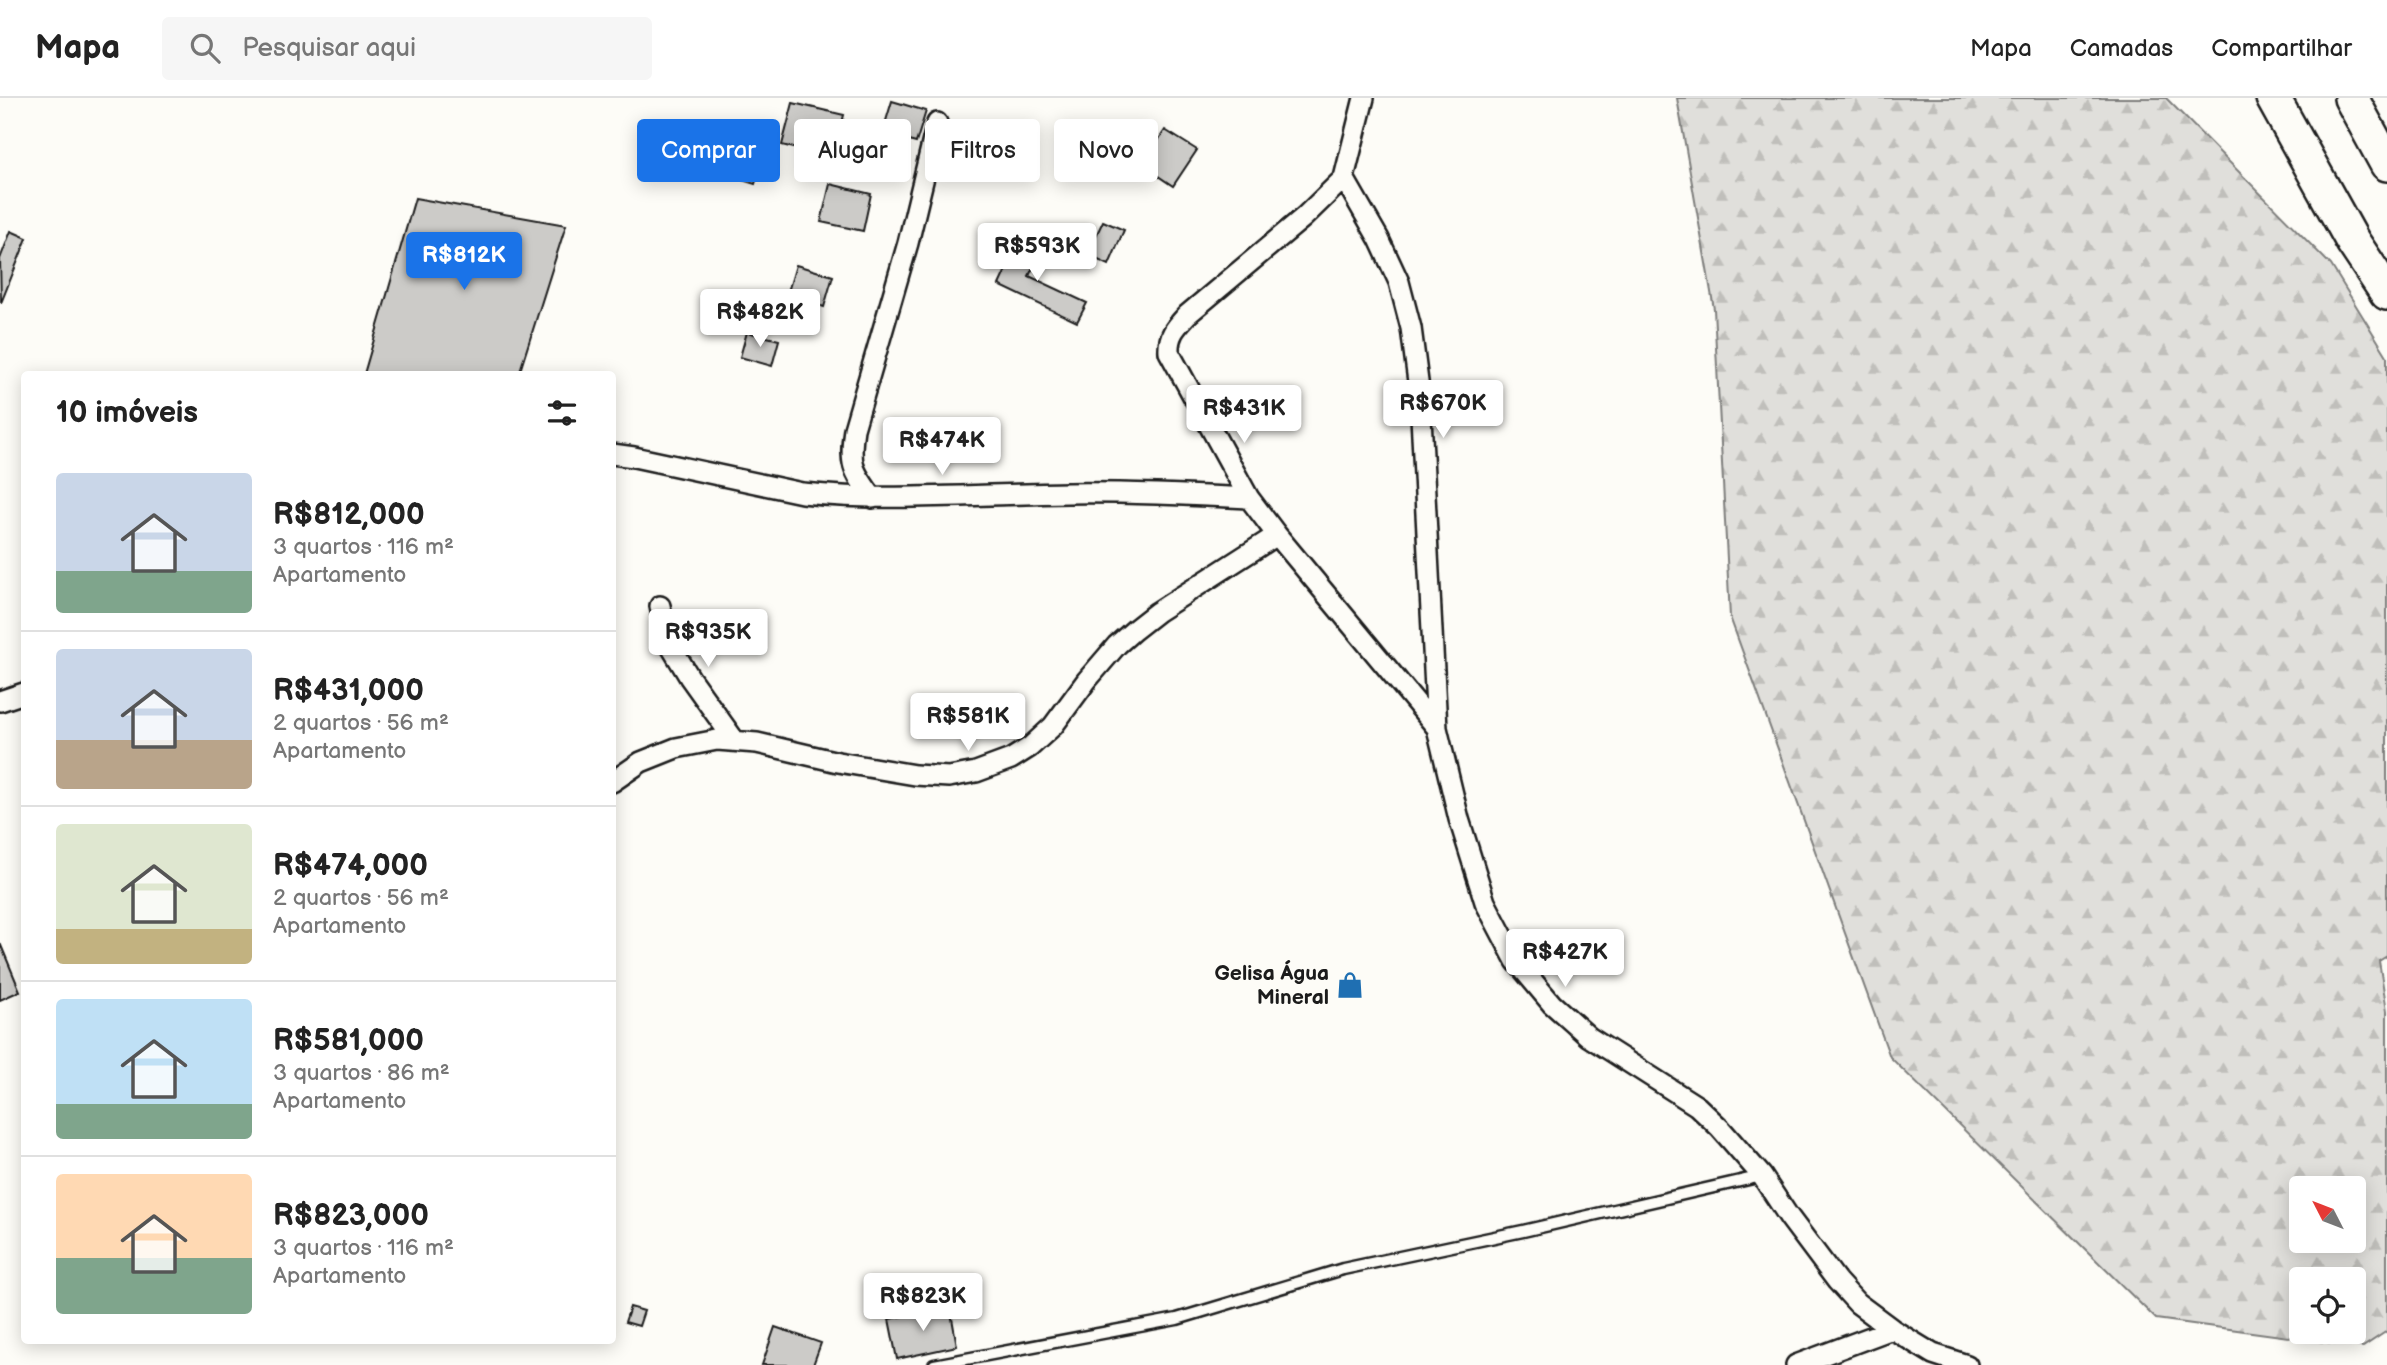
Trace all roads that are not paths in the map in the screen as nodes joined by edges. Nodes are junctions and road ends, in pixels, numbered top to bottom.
1 (1364, 98) edge
2 (2273, 98) edge
3 (2351, 98) edge
4 (2387, 164) edge
5 (925, 173) edge
6 (1344, 178) junction
7 (2387, 293) edge
8 (616, 455) edge
9 (634, 457) junction
10 (616, 462) edge
11 (873, 498) junction
12 (1249, 498) junction
13 (1277, 535) junction
14 (660, 606) dead end
15 (21, 694) edge
16 (0, 701) edge
17 (1437, 728) junction
18 (735, 741) junction
19 (616, 779) edge
20 (1762, 1176) junction
21 (1892, 1329) junction
22 (934, 1365) edge
23 (1796, 1365) edge
24 (1967, 1365) edge

1 - 6 street
2 - 7 highway
3 - 4 highway
5 - 11 street
6 - 12 street
6 - 17 street
8 - 9 street
9 - 10 street
9 - 11 street
11 - 12 street
12 - 13 street
13 - 17 street
13 - 18 street
14 - 18 street
15 - 16 street
17 - 20 street
18 - 19 street
20 - 21 street
20 - 22 lane
21 - 23 street
21 - 24 street

